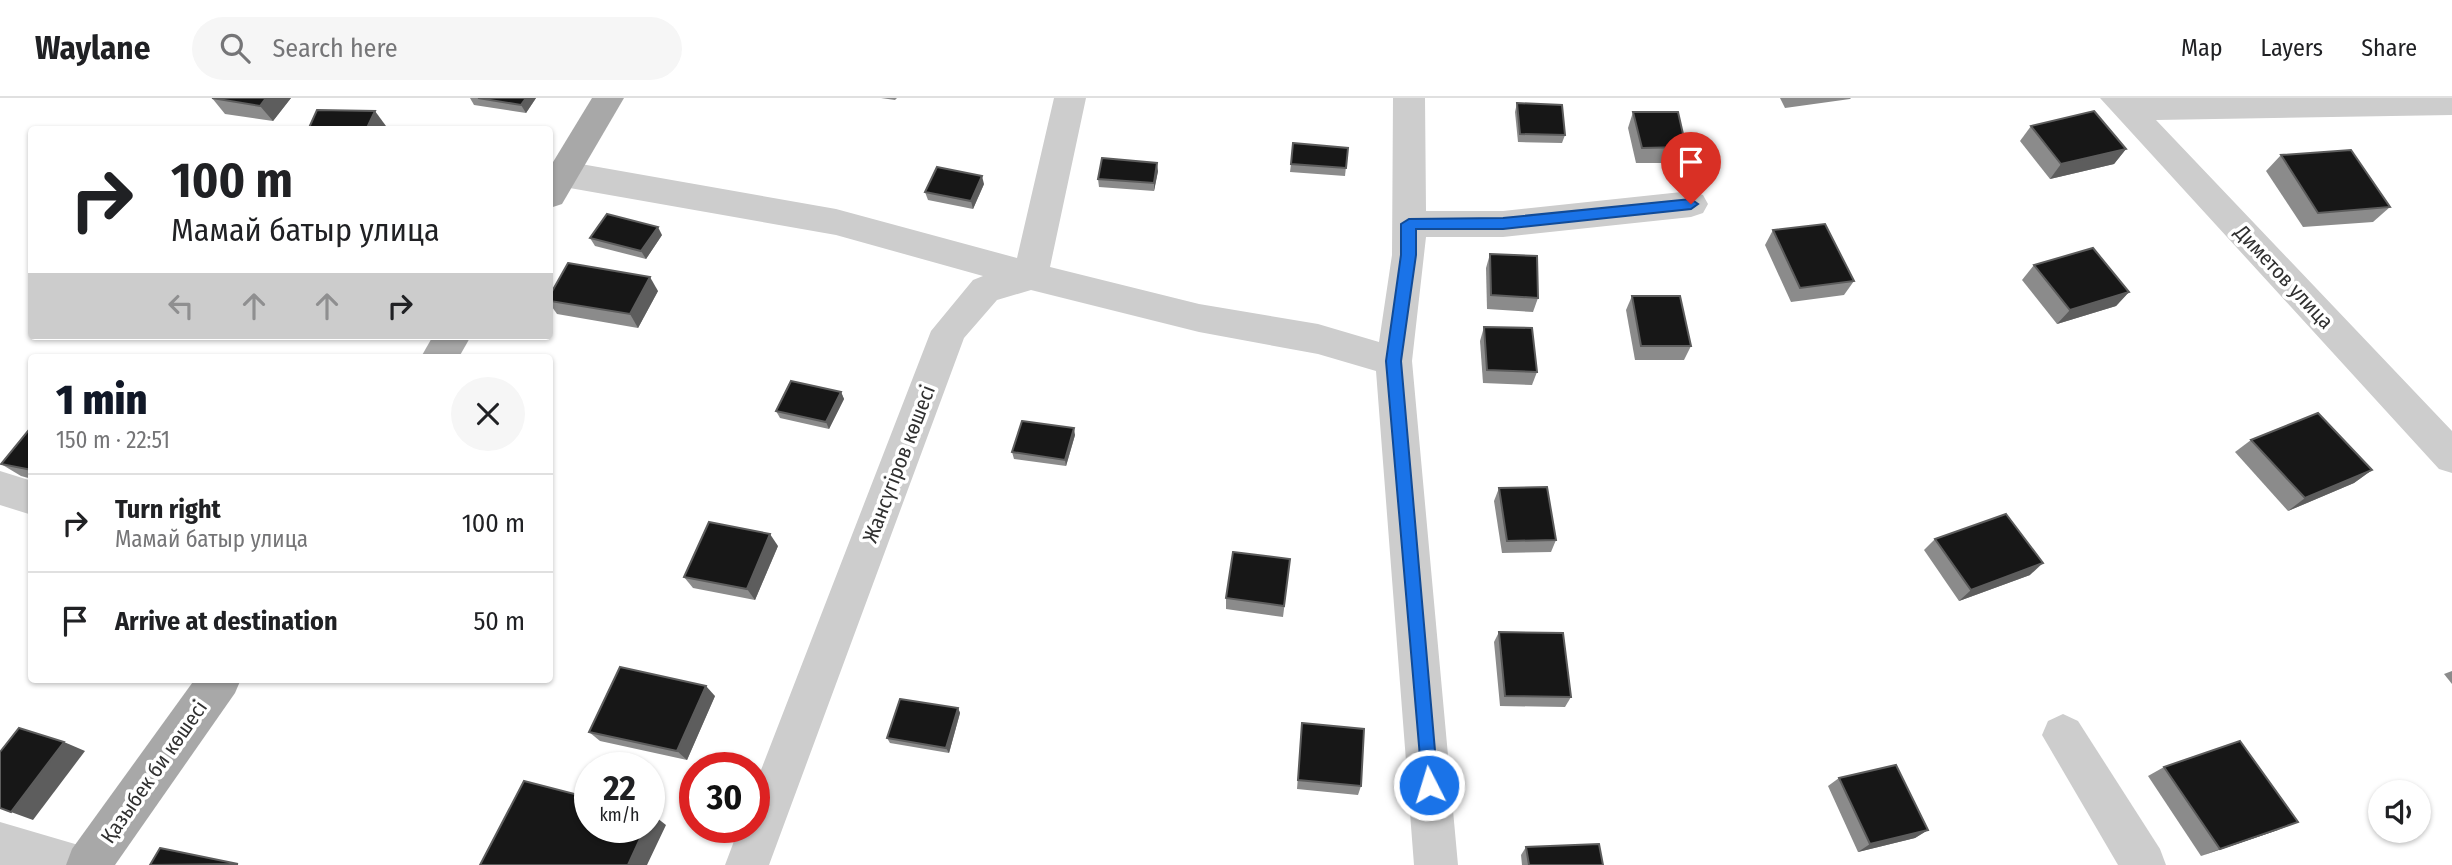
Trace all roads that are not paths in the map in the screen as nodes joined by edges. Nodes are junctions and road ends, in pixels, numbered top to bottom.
1 (608, 98) edge
2 (1070, 98) edge
3 (1409, 98) edge
4 (2452, 103) edge
5 (2121, 104) edge
6 (557, 184) edge
7 (1691, 204) dead end
8 (1409, 224) junction
9 (1031, 276) junction
10 (1394, 361) junction
11 (2452, 457) edge
12 (0, 488) edge
13 (28, 497) edge
14 (217, 683) edge
15 (2063, 735) dead end
16 (0, 844) edge
17 (76, 865) edge
18 (88, 865) edge
19 (747, 865) edge
20 (1436, 865) edge
21 (2144, 865) edge

1 - 6 main road
2 - 9 street
3 - 8 street
4 - 5 street
5 - 11 street, Диметов улица
6 - 9 street
7 - 8 street
8 - 10 street
9 - 10 street
9 - 19 street, Жансүгіров көшесі
10 - 20 street
12 - 13 street
14 - 18 main road, Қазыбек би көшесі
15 - 21 street
16 - 17 street

